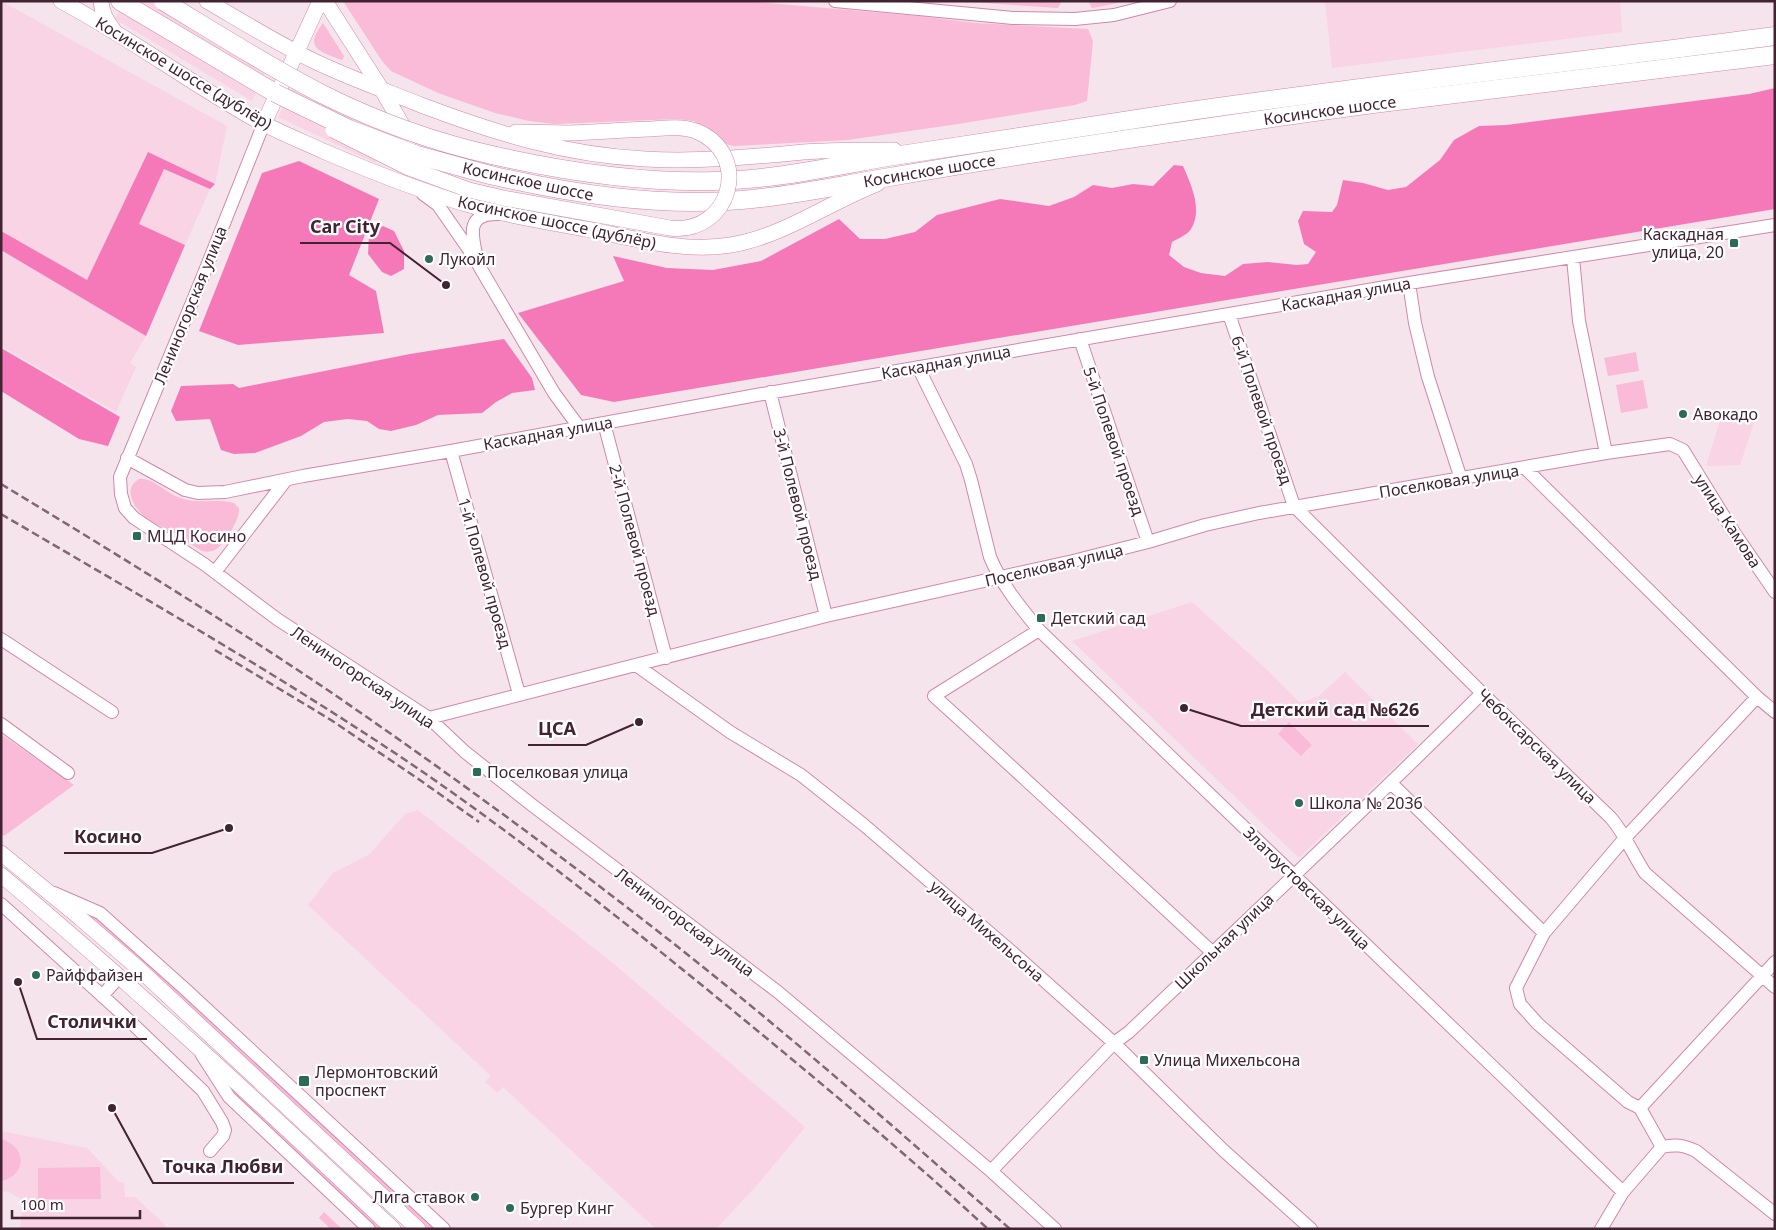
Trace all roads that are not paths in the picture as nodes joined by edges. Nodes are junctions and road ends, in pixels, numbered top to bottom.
1 (61, 1) edge
2 (68, 1) edge
3 (101, 1) edge
4 (120, 1) edge
5 (163, 1) edge
6 (207, 1) edge
7 (320, 1) edge
8 (325, 1) edge
9 (835, 1) edge
10 (1170, 1) edge
11 (88, 16) junction
12 (117, 33) junction
13 (1775, 36) edge
14 (298, 53) junction
15 (1775, 55) edge
16 (382, 90) junction
17 (275, 94) junction
18 (264, 123) junction
19 (493, 131) junction
20 (956, 147) junction
21 (365, 169) junction
22 (907, 174) junction
23 (410, 186) junction
24 (512, 215) junction
25 (1775, 225) edge
26 (1572, 258) junction
27 (479, 265) junction
28 (1409, 283) junction
29 (1229, 314) junction
30 (1080, 339) junction
31 (918, 367) junction
32 (770, 392) junction
33 (604, 423) junction
34 (579, 427) junction
35 (1684, 450) joint
36 (451, 451) junction
37 (1606, 453) junction
38 (127, 458) junction
39 (1525, 468) junction
40 (1461, 479) junction
41 (286, 480) junction
42 (1294, 506) junction
43 (1148, 542) junction
44 (215, 572) junction
45 (1000, 577) junction
46 (1775, 592) edge
47 (826, 616) junction
48 (1039, 630) junction
49 (1, 639) edge
50 (666, 658) junction
51 (636, 665) junction
52 (1482, 693) junction
53 (519, 694) junction
54 (1757, 697) junction
55 (112, 712) dead end
56 (1775, 712) edge
57 (429, 718) junction
58 (1, 724) edge
59 (68, 773) dead end
60 (1391, 783) junction
61 (1625, 838) junction
62 (1, 853) edge
63 (1294, 874) junction
64 (1, 875) edge
65 (48, 890) junction
66 (1, 904) edge
67 (100, 913) junction
68 (80, 918) junction
69 (68, 932) junction
70 (1544, 933) junction
71 (1213, 953) junction
72 (1775, 962) edge
73 (1762, 976) junction
74 (119, 977) junction
75 (1775, 987) edge
76 (102, 996) junction
77 (1114, 1043) junction
78 (198, 1049) junction
79 (1640, 1108) junction
80 (1662, 1147) junction
81 (210, 1151) dead end
82 (991, 1171) junction
83 (1623, 1192) junction
84 (1775, 1214) edge
85 (370, 1229) edge
86 (393, 1229) edge
87 (418, 1229) edge
88 (444, 1229) edge
89 (1056, 1229) edge
90 (1311, 1229) edge
91 (1601, 1229) edge

1 - 11 main road, Косинское шоссе (дублёр)
2 - 11 main road
3 - 12 main road
4 - 17 highway, Косинское шоссе
5 - 20 highway, Косинское шоссе, bridge
6 - 14 main road
7 - 14 main road
8 - 16 main road
9 - 10 street
11 - 12 main road, Косинское шоссе (дублёр)
12 - 18 main road, Косинское шоссе (дублёр)
13 - 20 highway, Косинское шоссе
14 - 16 main road
14 - 18 main road
15 - 22 highway, Косинское шоссе
16 - 19 main road
16 - 21 main road
17 - 19 main road, bridge
17 - 22 highway, Косинское шоссе, bridge
18 - 21 main road, Косинское шоссе (дублёр)
18 - 38 street, Лениногорская улица
19 - 20 main road
21 - 23 main road, Косинское шоссе (дублёр)
22 - 24 main road, Косинское шоссе (дублёр)
23 - 24 main road, Косинское шоссе (дублёр)
23 - 27 street
24 - 27 street
25 - 26 street, Каскадная улица
26 - 28 street, Каскадная улица
26 - 37 street
27 - 34 street
28 - 29 street, Каскадная улица
28 - 40 street
29 - 30 street, Каскадная улица
29 - 42 street, 6-й Полевой проезд
30 - 31 street, Каскадная улица
30 - 43 street, 5-й Полевой проезд
31 - 32 street, Каскадная улица
31 - 45 street, Златоустовская улица
32 - 33 street, Каскадная улица
32 - 47 street, 3-й Полевой проезд
33 - 34 street, Каскадная улица
33 - 50 street, 2-й Полевой проезд
34 - 36 street, Каскадная улица
35 - 37 street, Поселковая улица
35 - 46 street, улица Камова
36 - 41 street, Каскадная улица
36 - 53 street, 1-й Полевой проезд
37 - 39 street, Поселковая улица
38 - 41 street, Каскадная улица
38 - 44 street, Лениногорская улица
39 - 40 street, Поселковая улица
39 - 54 street
40 - 42 street, Поселковая улица
41 - 44 street
42 - 43 street, Поселковая улица
42 - 52 street, Чебоксарская улица
43 - 45 street, Поселковая улица
44 - 57 street, Лениногорская улица
45 - 47 street, Поселковая улица
45 - 48 street, Златоустовская улица
47 - 50 street, Поселковая улица
48 - 63 street, Златоустовская улица
48 - 71 street
49 - 55 street
50 - 51 street, Поселковая улица
51 - 53 street, Поселковая улица
51 - 77 street, улица Михельсона
52 - 60 street, Школьная улица
52 - 61 street, Чебоксарская улица
53 - 57 street, Поселковая улица
54 - 56 street
54 - 61 street
57 - 82 street, Лениногорская улица
58 - 59 street
60 - 63 street, Школьная улица
60 - 70 street
61 - 70 street
61 - 73 street, Чебоксарская улица
62 - 65 main road
63 - 71 street, Школьная улица
63 - 83 street, Златоустовская улица
64 - 69 main road
65 - 67 street
65 - 68 main road
66 - 76 street
67 - 68 street
67 - 88 street
68 - 69 street
68 - 87 main road
69 - 74 main road
70 - 79 street
71 - 77 street, Школьная улица
72 - 73 street
73 - 75 street, Чебоксарская улица
73 - 79 street
74 - 76 street
74 - 78 main road
76 - 81 street
77 - 82 street, Школьная улица
77 - 90 street, улица Михельсона
78 - 85 street
78 - 86 main road
79 - 80 street
80 - 83 street
80 - 84 street
82 - 89 street, Лениногорская улица
83 - 91 street

